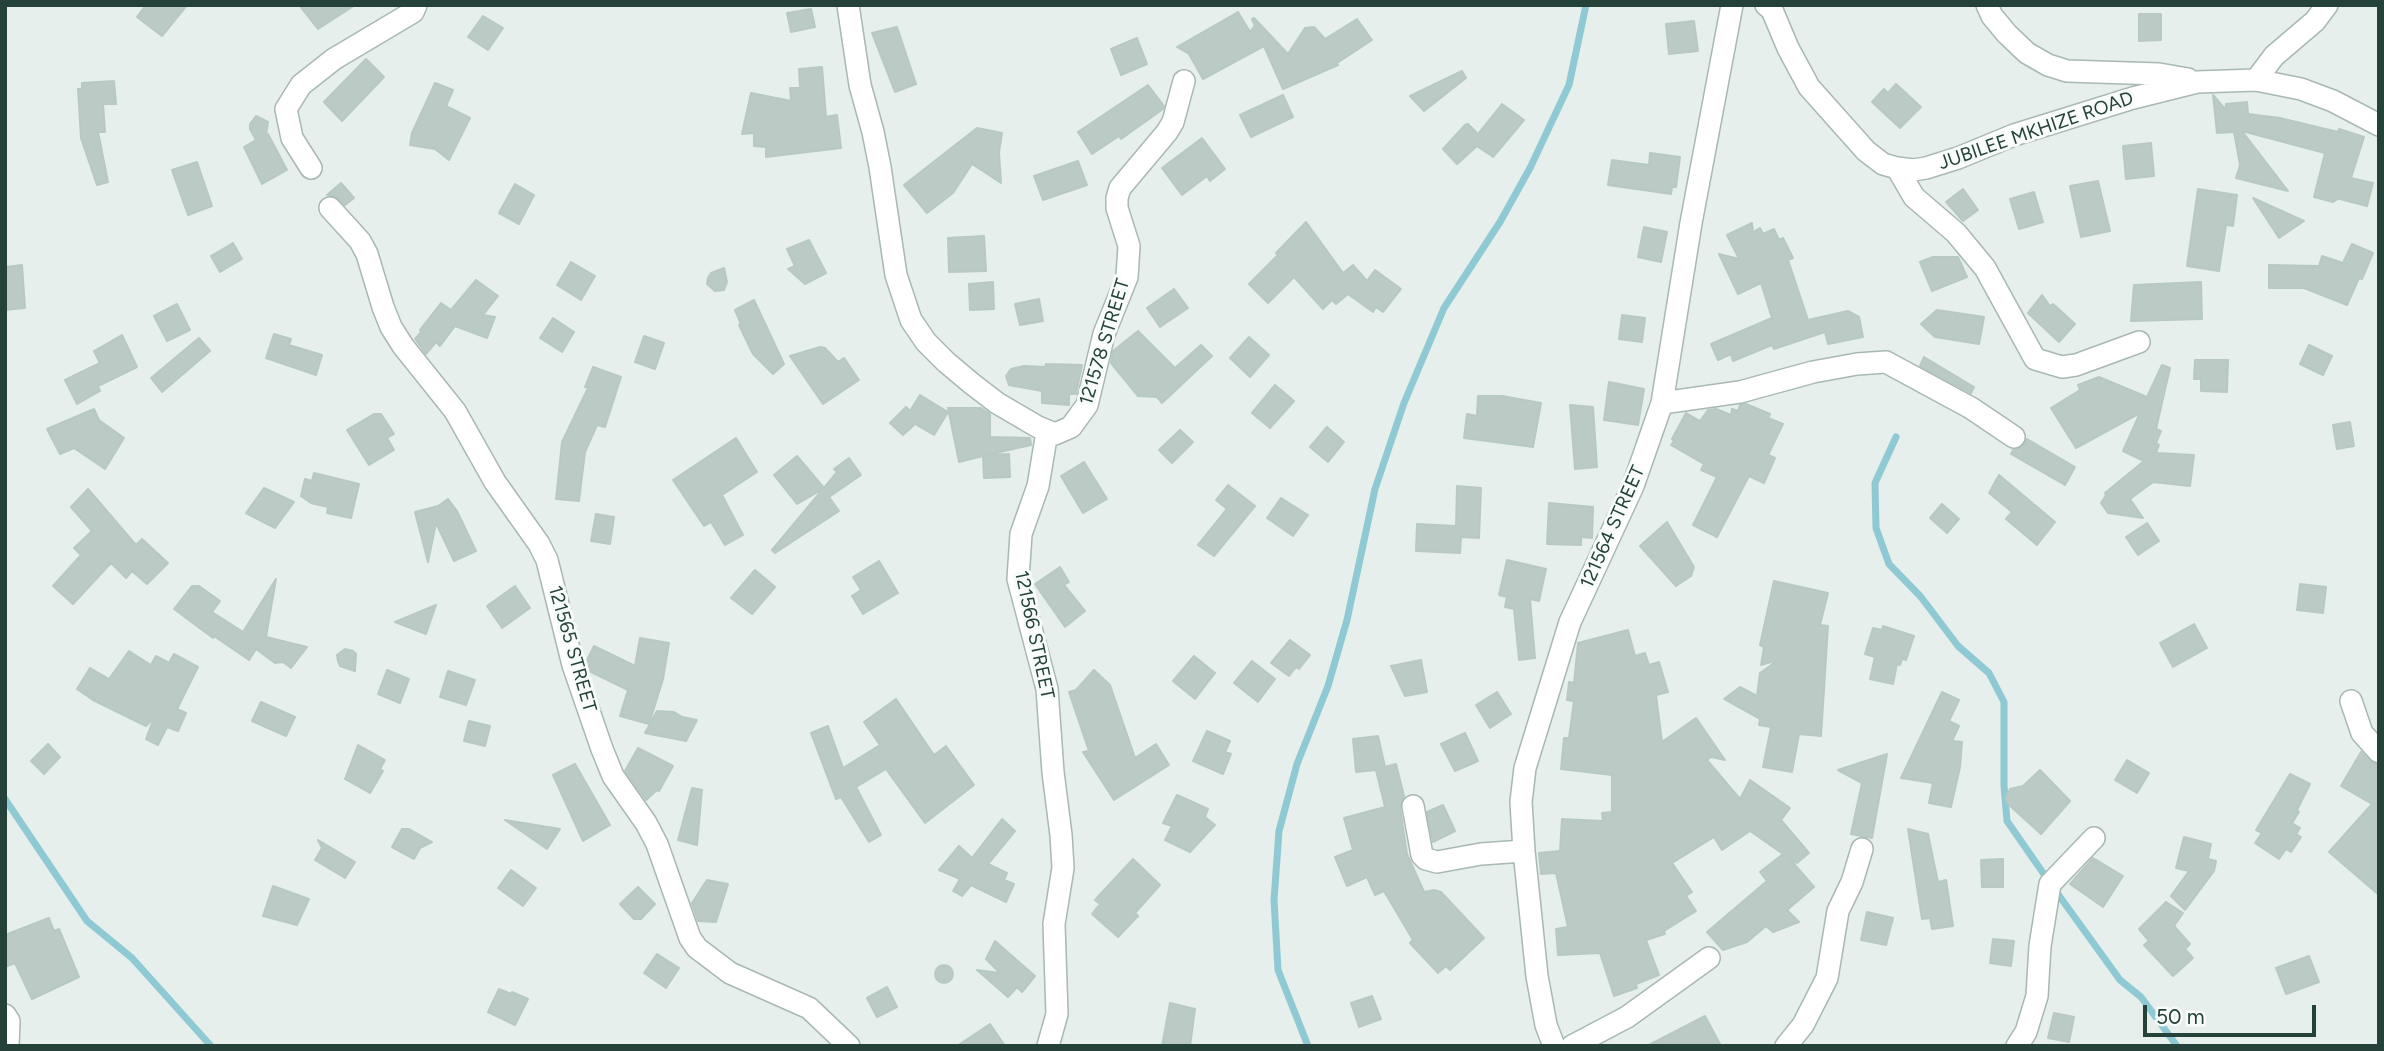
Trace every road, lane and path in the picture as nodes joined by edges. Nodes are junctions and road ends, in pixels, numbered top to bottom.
1 (416, 5) edge
2 (848, 5) edge
3 (1732, 5) edge
4 (1766, 5) edge
5 (1987, 5) edge
6 (2328, 5) edge
7 (2256, 80) junction
8 (1184, 81) dead end
9 (2197, 82) junction
10 (2379, 125) edge
11 (311, 167) dead end
12 (1897, 168) junction
13 (330, 208) dead end
14 (2139, 342) dead end
15 (1662, 403) junction
16 (1047, 432) junction
17 (2014, 437) dead end
18 (2351, 701) dead end
19 (2379, 752) edge
20 (1413, 807) dead end
21 (2094, 838) dead end
22 (1862, 849) dead end
23 (1524, 850) junction
24 (1709, 958) dead end
25 (6, 1019) edge
26 (8, 1046) edge
27 (849, 1046) edge
28 (1048, 1046) edge
29 (1554, 1046) edge
30 (1572, 1046) edge
31 (1786, 1046) edge
32 (2017, 1046) edge

1 - 11 street
2 - 16 street
3 - 15 street, 121564 STREET
4 - 12 street
5 - 9 street
6 - 7 street
7 - 9 street, JUBILEE MKHIZE ROAD
7 - 10 street, JUBILEE MKHIZE ROAD
8 - 16 street, 121578 STREET
9 - 12 street, JUBILEE MKHIZE ROAD
12 - 14 street
13 - 27 street, 121565 STREET
15 - 17 street
15 - 23 street, 121564 STREET
16 - 28 street, 121566 STREET
18 - 19 street
20 - 23 street
21 - 32 street
22 - 31 street
23 - 29 street, 121564 STREET
24 - 30 street
25 - 26 street

